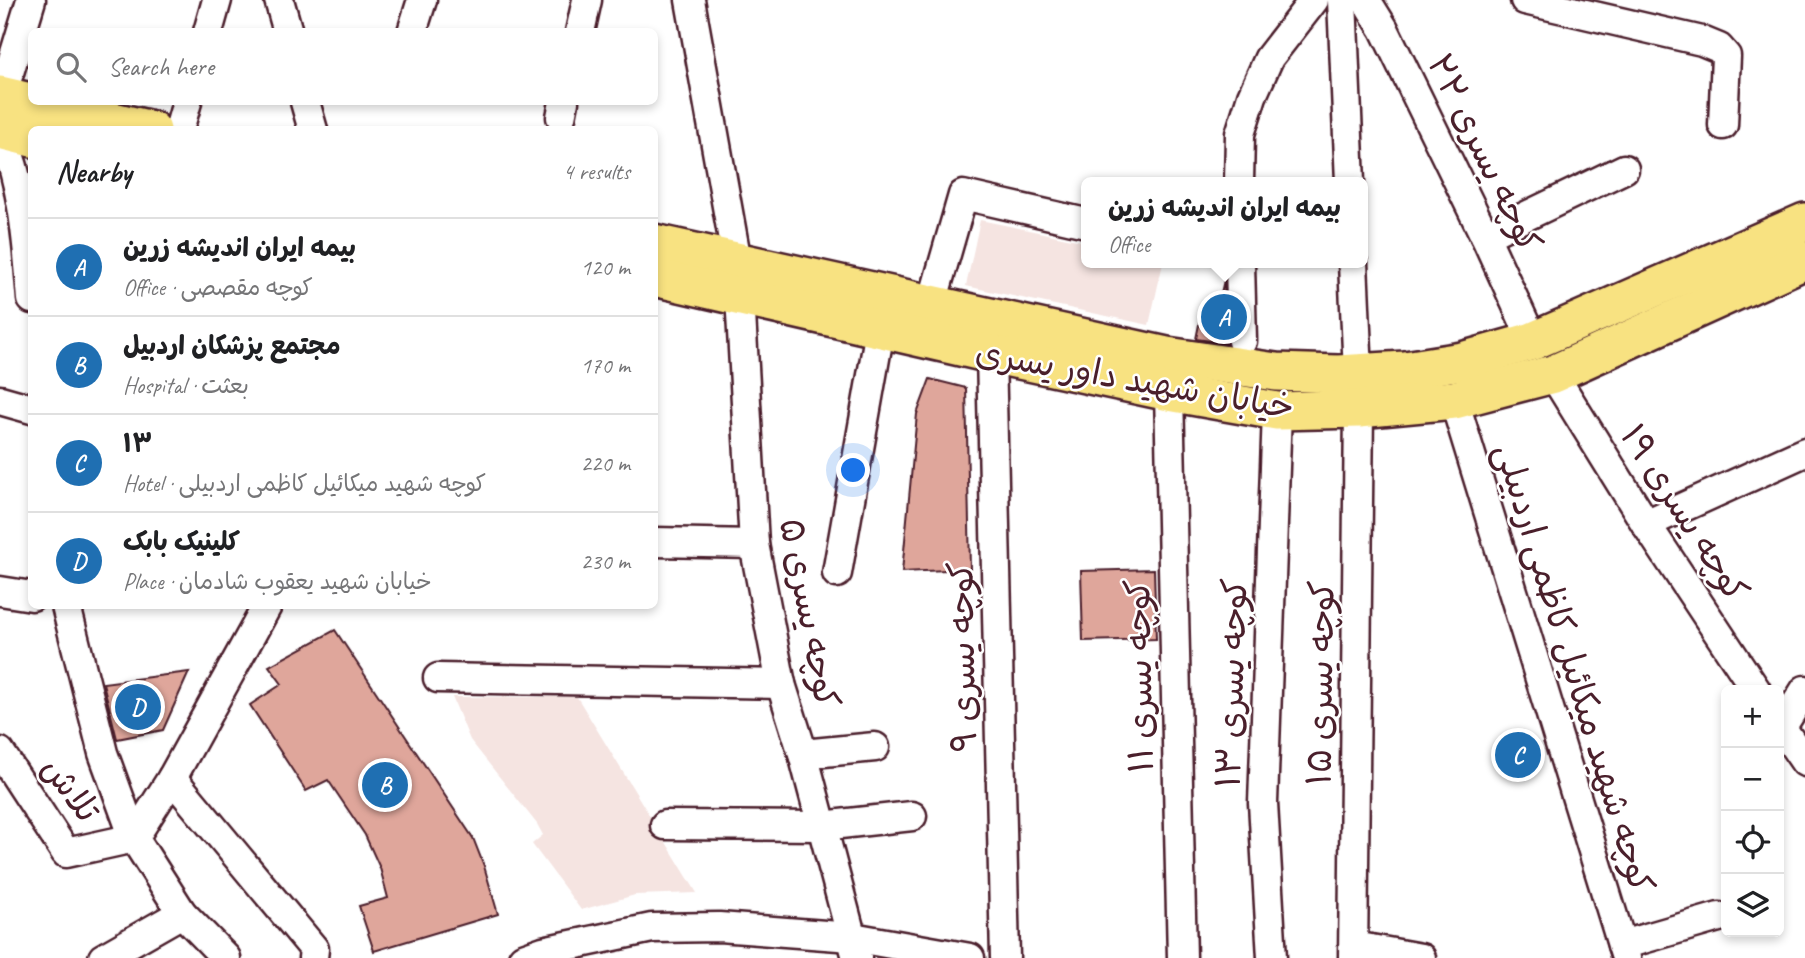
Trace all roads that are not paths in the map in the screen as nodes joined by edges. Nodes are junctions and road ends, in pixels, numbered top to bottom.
1 (31, 0) edge
2 (217, 0) edge
3 (279, 0) edge
4 (422, 0) edge
5 (587, 0) edge
6 (690, 0) edge
7 (1314, 0) edge
8 (1342, 0) edge
9 (1366, 0) edge
10 (1525, 0) edge
11 (209, 28) edge
12 (287, 28) edge
13 (413, 28) edge
14 (581, 28) edge
15 (186, 105) edge
16 (306, 105) edge
17 (0, 115) edge
18 (1723, 125) dead end
19 (111, 126) edge
20 (180, 126) edge
21 (312, 126) edge
22 (28, 135) edge
23 (1624, 169) dead end
24 (1240, 177) edge
25 (1350, 177) edge
26 (1081, 222) edge
27 (1805, 222) edge
28 (1485, 236) junction
29 (658, 245) edge
30 (28, 256) edge
31 (1805, 260) edge
32 (1240, 268) edge
33 (1353, 268) edge
34 (658, 277) edge
35 (738, 279) junction
36 (932, 303) junction
37 (880, 330) junction
38 (1242, 341) dead end
39 (1533, 341) junction
40 (991, 354) junction
41 (1358, 373) junction
42 (1553, 374) junction
43 (1169, 392) junction
44 (0, 400) edge
45 (1454, 400) junction
46 (28, 408) edge
47 (1359, 409) junction
48 (1277, 411) junction
49 (1805, 452) edge
50 (1646, 524) junction
51 (658, 542) edge
52 (754, 544) junction
53 (837, 573) dead end
54 (0, 591) edge
55 (28, 595) edge
56 (66, 609) edge
57 (265, 609) edge
58 (438, 678) dead end
59 (781, 684) junction
60 (1753, 685) edge
61 (1805, 690) edge
62 (1784, 720) edge
63 (1784, 732) edge
64 (875, 747) dead end
65 (0, 752) edge
66 (803, 754) junction
67 (1805, 762) edge
68 (172, 778) junction
69 (912, 816) dead end
70 (665, 825) dead end
71 (822, 826) junction
72 (134, 838) junction
73 (182, 913) junction
74 (1719, 917) dead end
75 (855, 948) edge
76 (1353, 952) edge
77 (1624, 952) edge
78 (103, 958) edge
79 (226, 958) edge
80 (313, 958) edge
81 (523, 958) edge
82 (970, 958) edge
83 (1005, 958) edge
84 (1182, 958) edge
85 (1272, 958) edge
86 (1421, 958) edge

1 - 17 street
2 - 11 street
3 - 12 street
4 - 13 street
5 - 14 street
6 - 35 street, کوچه یسری ۵
7 - 24 street
8 - 25 street
9 - 28 street, کوچه یسری ۲۲
10 - 18 street
15 - 20 street
16 - 21 street
17 - 19 main road
17 - 22 main road
17 - 30 street
23 - 28 street
26 - 36 street
27 - 39 main road, خیابان شهید داور یسری
28 - 39 street, کوچه یسری ۲۲
29 - 35 main road, خیابان شهید داور یسری
31 - 42 main road, خیابان شهید داور یسری
32 - 38 street
33 - 41 street
34 - 35 main road, خیابان شهید داور یسری
35 - 36 main road, خیابان شهید داور یسری
35 - 37 main road, خیابان شهید داور یسری
35 - 52 street, کوچه یسری ۵
36 - 41 main road, خیابان شهید داور یسری
37 - 40 main road, خیابان شهید داور یسری
37 - 53 street
39 - 41 main road, خیابان شهید داور یسری
40 - 43 main road, خیابان شهید داور یسری
40 - 83 street, کوچه یسری ۹
41 - 47 main road
42 - 45 main road, خیابان شهید داور یسری
42 - 50 street, کوچه یسری ۱۹
43 - 48 main road, خیابان شهید داور یسری
43 - 84 street, کوچه یسری ۱۱
44 - 46 street
45 - 47 main road, خیابان شهید داور یسری
45 - 77 street, کوچه شهید میکائیل کاظمی اردبیلی
47 - 48 main road, خیابان شهید داور یسری
47 - 76 street, کوچه یسری ۱۵
48 - 85 street, کوچه یسری ۱۳
49 - 50 street
50 - 60 street, کوچه یسری ۱۹
51 - 52 street
52 - 59 street, کوچه یسری ۵
54 - 55 street
56 - 72 street
57 - 68 street
58 - 59 street
59 - 66 street, کوچه یسری ۵
61 - 62 street
63 - 67 street
64 - 66 street
65 - 72 street, تلاش
66 - 71 street, کوچه یسری ۵
68 - 72 street
68 - 80 street
69 - 71 street
70 - 71 street
71 - 75 street, کوچه یسری ۵
72 - 73 street
73 - 78 street
73 - 79 street
74 - 77 street
75 - 81 street
75 - 82 street
76 - 86 street

